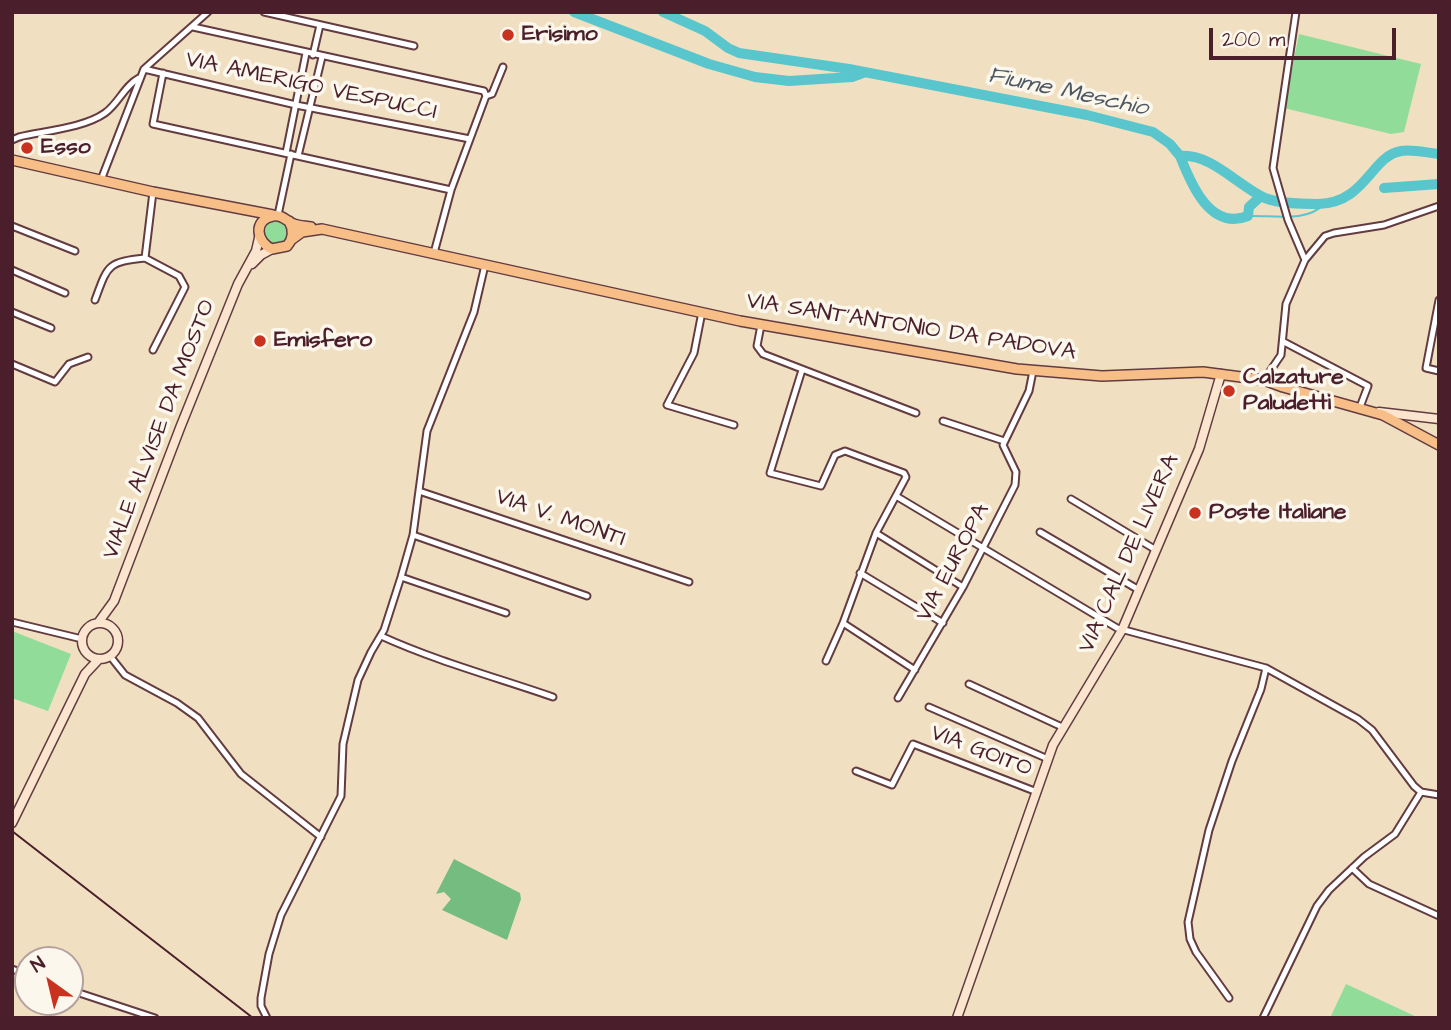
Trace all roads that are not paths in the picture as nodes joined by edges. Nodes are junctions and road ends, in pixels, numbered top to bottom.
1 (208, 12) edge
2 (264, 12) edge
3 (1296, 12) edge
4 (320, 25) junction
5 (193, 27) junction
6 (414, 46) dead end
7 (306, 53) junction
8 (313, 55) junction
9 (322, 57) junction
10 (503, 67) dead end
11 (144, 69) junction
12 (163, 73) junction
13 (141, 78) junction
14 (485, 93) junction
15 (296, 105) junction
16 (310, 107) junction
17 (470, 139) junction
18 (12, 140) edge
19 (292, 154) junction
20 (12, 160) edge
21 (101, 180) junction
22 (451, 190) junction
23 (153, 192) junction
24 (1439, 206) edge
25 (237, 209) junction
26 (276, 215) junction
27 (289, 221) junction
28 (12, 226) edge
29 (320, 228) junction
30 (259, 234) junction
31 (291, 240) junction
32 (272, 249) junction
33 (75, 251) dead end
34 (434, 253) junction
35 (145, 258) junction
36 (1305, 260) junction
37 (485, 264) junction
38 (12, 270) edge
39 (244, 275) junction
40 (65, 293) dead end
41 (95, 300) dead end
42 (1439, 300) edge
43 (12, 312) edge
44 (702, 312) junction
45 (761, 325) junction
46 (51, 328) dead end
47 (1283, 342) junction
48 (153, 350) dead end
49 (88, 358) dead end
50 (12, 364) edge
51 (803, 370) junction
52 (1033, 371) junction
53 (1439, 371) edge
54 (1222, 374) junction
55 (1264, 380) junction
56 (1360, 407) junction
57 (1374, 412) junction
58 (916, 413) dead end
59 (1439, 419) edge
60 (943, 421) dead end
61 (734, 425) dead end
62 (1004, 441) junction
63 (1439, 445) edge
64 (419, 491) junction
65 (896, 496) junction
66 (1071, 499) dead end
67 (1040, 532) dead end
68 (876, 533) junction
69 (413, 535) junction
70 (983, 548) junction
71 (1156, 550) junction
72 (860, 573) junction
73 (401, 577) junction
74 (689, 582) dead end
75 (963, 587) junction
76 (1139, 590) junction
77 (587, 596) dead end
78 (114, 601) junction
79 (506, 613) dead end
80 (12, 622) edge
81 (943, 622) junction
82 (98, 623) junction
83 (843, 623) junction
84 (112, 629) junction
85 (1122, 630) junction
86 (381, 636) junction
87 (82, 639) junction
88 (87, 654) junction
89 (110, 656) junction
90 (99, 659) junction
91 (827, 661) dead end
92 (1266, 668) junction
93 (915, 670) junction
94 (85, 674) junction
95 (969, 684) dead end
96 (552, 697) dead end
97 (898, 698) dead end
98 (929, 707) dead end
99 (1062, 727) junction
100 (1048, 759) junction
101 (856, 771) dead end
102 (1037, 792) junction
103 (1421, 792) junction
104 (1439, 794) edge
105 (12, 823) edge
106 (321, 837) junction
107 (1352, 868) junction
108 (1439, 916) edge
109 (84, 995) edge
110 (1229, 998) dead end
111 (1264, 1016) edge
112 (155, 1018) edge
113 (267, 1018) edge
114 (957, 1018) edge

1 - 5 street
2 - 4 street
3 - 36 street
4 - 6 street
4 - 8 street
5 - 7 street
5 - 11 street
7 - 8 street
7 - 15 street
8 - 9 street
9 - 14 street
9 - 16 street
10 - 14 street
11 - 12 street, VIA AMERIGO VESPUCCI
11 - 13 street
12 - 15 street, VIA AMERIGO VESPUCCI
12 - 19 street
13 - 18 street
13 - 21 street
14 - 17 street
15 - 16 street, VIA AMERIGO VESPUCCI
15 - 19 street
16 - 17 street, VIA AMERIGO VESPUCCI
16 - 19 street
17 - 22 street
19 - 22 street
19 - 26 street
20 - 21 main road
21 - 23 main road
22 - 34 street
23 - 25 main road
23 - 35 street
24 - 36 street
25 - 26 main road
25 - 30 main road
26 - 27 main road
26 - 30 main road
27 - 29 main road, VIA SANT'ANTONIO DA PADOVA
27 - 31 main road
28 - 33 street
29 - 31 main road
29 - 34 main road, VIA SANT'ANTONIO DA PADOVA
30 - 32 main road
30 - 39 main road, VIALE ALVISE DA MOSTO
31 - 32 main road
32 - 39 main road, VIALE ALVISE DA MOSTO
34 - 37 main road, VIA SANT'ANTONIO DA PADOVA
35 - 41 street
35 - 48 street
36 - 47 street
37 - 44 main road, VIA SANT'ANTONIO DA PADOVA
37 - 64 street
38 - 40 street
39 - 78 main road, VIALE ALVISE DA MOSTO
42 - 53 street
43 - 46 street
44 - 45 main road, VIA SANT'ANTONIO DA PADOVA
44 - 61 street
45 - 51 street
45 - 52 main road, VIA SANT'ANTONIO DA PADOVA
47 - 55 street
47 - 56 street
49 - 50 street
51 - 58 street
51 - 65 street
52 - 54 main road, VIA SANT'ANTONIO DA PADOVA
52 - 62 street
54 - 55 main road, VIA SANT'ANTONIO DA PADOVA
54 - 71 main road, VIA CAL DE LIVERA
55 - 56 main road, VIA SANT'ANTONIO DA PADOVA
56 - 57 main road, VIA SANT'ANTONIO DA PADOVA
57 - 59 main road
57 - 63 main road, VIA SANT'ANTONIO DA PADOVA
60 - 62 street
62 - 70 street, VIA EUROPA
64 - 69 street
64 - 74 street, VIA V. MONTI
65 - 68 street
65 - 70 street
66 - 71 street
67 - 76 street
68 - 72 street
68 - 75 street
69 - 73 street
69 - 77 street
70 - 75 street, VIA EUROPA
70 - 85 street
71 - 76 main road, VIA CAL DE LIVERA
72 - 81 street
72 - 83 street
73 - 79 street
73 - 86 street
75 - 81 street, VIA EUROPA
76 - 85 main road, VIA CAL DE LIVERA
78 - 82 main road, VIALE ALVISE DA MOSTO
78 - 84 main road, VIALE ALVISE DA MOSTO
80 - 87 street
81 - 93 street, VIA EUROPA
82 - 84 main road
82 - 87 main road
83 - 91 street
83 - 93 street
84 - 89 main road
85 - 92 street
85 - 99 main road, VIA CAL DE LIVERA
86 - 96 street
86 - 106 street
87 - 88 main road
88 - 90 main road
88 - 94 main road
89 - 90 main road
89 - 106 street
90 - 94 main road
92 - 103 street
92 - 110 street
93 - 97 street, VIA EUROPA
94 - 105 main road
95 - 99 street
98 - 100 street
99 - 100 main road, VIA CAL DE LIVERA
100 - 102 main road, VIA CAL DE LIVERA
101 - 102 street, VIA GOITO
102 - 114 main road, VIA CAL DE LIVERA
103 - 104 street
103 - 107 street
106 - 113 street
107 - 108 street
107 - 111 street
109 - 112 street

